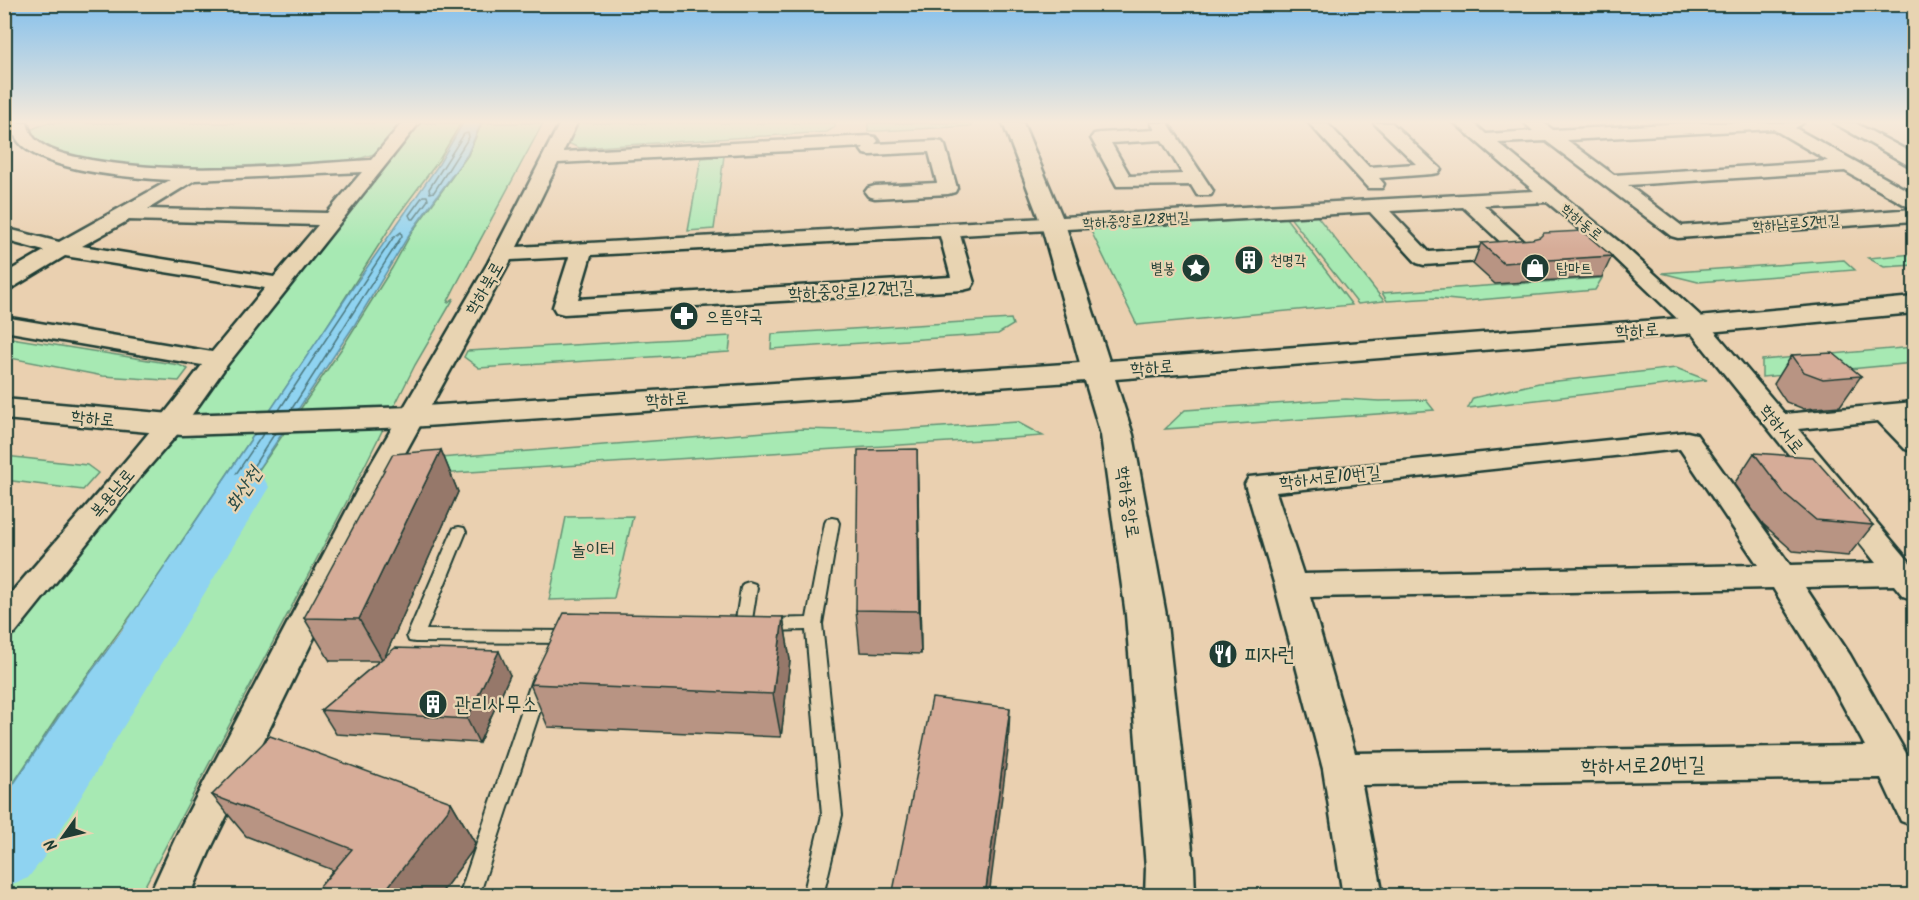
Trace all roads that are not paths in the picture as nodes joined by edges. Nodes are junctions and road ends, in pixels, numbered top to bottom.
1 (93, 165) edge
2 (377, 165) joint
3 (549, 165) edge
4 (872, 165) edge
5 (941, 165) edge
6 (1030, 165) edge
7 (1115, 165) edge
8 (1187, 165) edge
9 (1356, 165) edge
10 (1428, 165) edge
11 (1513, 165) edge
12 (1588, 165) edge
13 (1848, 165) joint
14 (1364, 173) junction
15 (190, 175) junction
16 (1196, 179) junction
17 (1610, 181) junction
18 (875, 192) junction
19 (1551, 196) junction
20 (1468, 201) junction
21 (1914, 202) edge
22 (1384, 205) junction
23 (128, 214) junction
24 (1914, 214) edge
25 (1219, 215) junction
26 (333, 219) junction
27 (1053, 224) junction
28 (949, 230) junction
29 (4, 234) edge
30 (880, 234) junction
31 (60, 249) junction
32 (582, 249) junction
33 (503, 254) junction
34 (4, 283) edge
35 (280, 284) junction
36 (1914, 304) edge
37 (4, 324) edge
38 (1696, 325) junction
39 (218, 360) junction
40 (1100, 371) junction
41 (4, 409) edge
42 (1914, 410) edge
43 (1885, 413) junction
44 (400, 417) junction
45 (1777, 423) junction
46 (177, 424) junction
47 (1914, 443) edge
48 (832, 523) dead end
49 (459, 532) dead end
50 (1783, 576) junction
51 (1909, 581) edge
52 (1291, 586) junction
53 (749, 588) dead end
54 (4, 624) edge
55 (814, 624) junction
56 (591, 636) edge
57 (555, 638) junction
58 (1893, 762) junction
59 (1341, 769) junction
60 (1914, 809) edge
61 (169, 896) edge
62 (469, 896) edge
63 (813, 896) edge
64 (1170, 896) edge
65 (1363, 896) edge

1 - 15 street
2 - 15 street
2 - 26 street, 복용남로
3 - 33 street, 학하북로
4 - 18 street
5 - 18 street
6 - 27 street, 학하중앙로
7 - 16 street
8 - 16 street, 학하중앙로128번길
9 - 14 street
10 - 14 street
11 - 19 street, 학하동로
12 - 17 street
13 - 17 street
13 - 21 street
14 - 22 street
15 - 23 street
16 - 25 street, 학하중앙로128번길
17 - 24 street, 학하남로57번길
18 - 30 street
19 - 20 street, 학하중앙로128번길
19 - 38 street, 학하동로
20 - 22 street, 학하중앙로128번길
20 - 22 street
22 - 25 street, 학하중앙로128번길
23 - 26 street
23 - 31 street
25 - 27 street, 학하중앙로128번길
26 - 35 street, 복용남로
27 - 28 street
27 - 40 street, 학하중앙로
28 - 30 street
28 - 32 street, 학하중앙로127번길
29 - 31 street
30 - 32 street
31 - 34 street
31 - 35 street
32 - 33 street
33 - 44 street, 학하북로
35 - 39 street, 복용남로
36 - 38 street, 학하로
37 - 39 street
38 - 40 street, 학하로
38 - 45 street, 학하서로
39 - 46 street, 복용남로
40 - 44 street, 학하로
40 - 64 street, 학하중앙로
41 - 46 street, 학하로
42 - 43 street
43 - 45 street
43 - 47 street
44 - 46 street, 학하로
44 - 61 street, 학하북로
45 - 51 street, 학하서로
46 - 54 street, 복용남로
48 - 55 lane
49 - 57 lane
50 - 51 street
50 - 52 street
50 - 52 street, 학하서로10번길
50 - 58 street
52 - 59 street
53 - 55 lane
55 - 63 lane
56 - 57 lane
57 - 62 lane
58 - 59 street, 학하서로20번길
58 - 60 street
59 - 65 street

